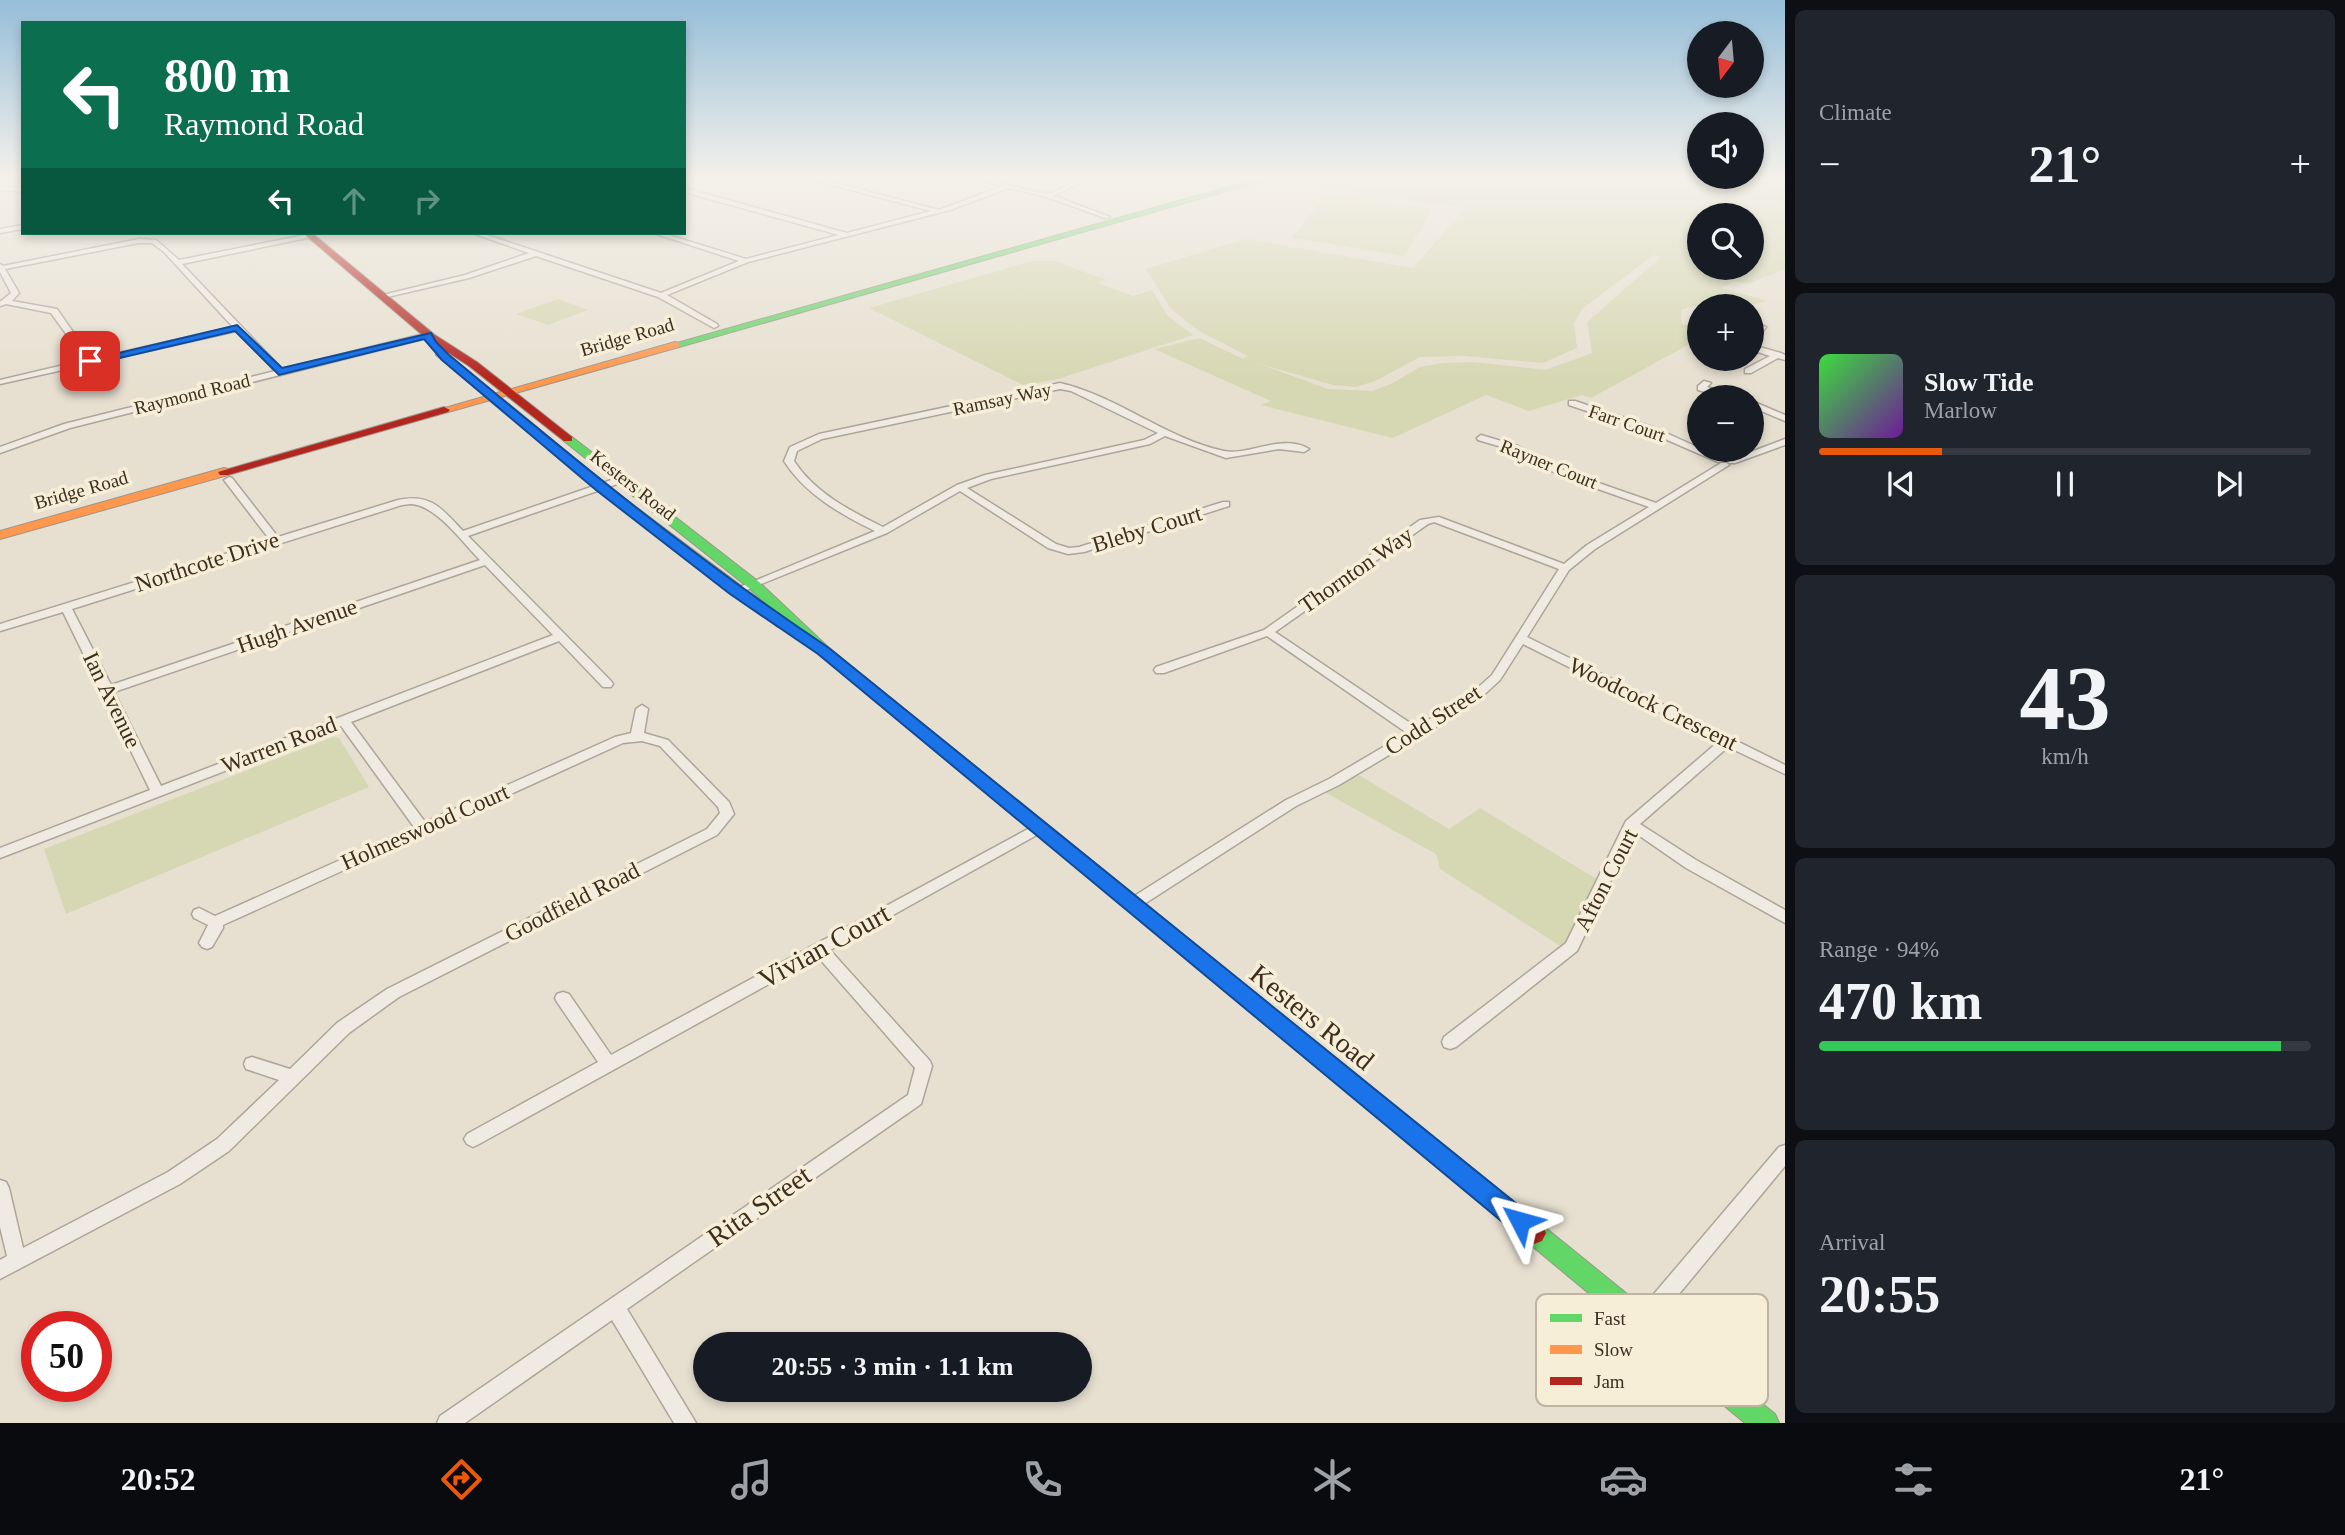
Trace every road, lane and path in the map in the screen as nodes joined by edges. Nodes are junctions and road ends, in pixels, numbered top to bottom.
1 (118, 245) edge
2 (159, 245) edge
3 (256, 245) edge
4 (322, 245) edge
5 (513, 245) edge
6 (696, 245) edge
7 (807, 245) edge
8 (1016, 245) edge
9 (537, 253) junction
10 (746, 261) junction
11 (176, 263) junction
12 (0, 267) edge
13 (661, 295) junction
14 (383, 296) junction
15 (3, 303) edge
16 (237, 328) junction
17 (719, 329) junction
18 (429, 336) junction
19 (1764, 351) edge
20 (1781, 357) edge
21 (90, 361) junction
22 (1764, 364) edge
23 (279, 372) junction
24 (0, 382) edge
25 (1707, 383) dead end
26 (1705, 385) edge
27 (495, 391) junction
28 (1572, 403) dead end
29 (462, 405) junction
30 (505, 409) junction
31 (1764, 409) edge
32 (1785, 418) edge
33 (1164, 433) junction
34 (1481, 438) dead end
35 (1785, 442) edge
36 (1687, 445) edge
37 (1304, 449) dead end
38 (1764, 449) edge
39 (0, 450) edge
40 (1726, 462) edge
41 (229, 480) dead end
42 (620, 480) junction
43 (600, 487) junction
44 (960, 487) junction
45 (423, 490) dead end
46 (415, 500) junction
47 (1226, 504) dead end
48 (1656, 506) junction
49 (0, 525) edge
50 (883, 531) junction
51 (0, 535) edge
52 (461, 535) junction
53 (276, 541) junction
54 (486, 561) junction
55 (1565, 568) junction
56 (754, 585) junction
57 (735, 591) junction
58 (66, 607) junction
59 (0, 628) edge
60 (1268, 632) junction
61 (559, 637) junction
62 (1521, 639) junction
63 (824, 651) junction
64 (1160, 670) dead end
65 (607, 684) dead end
66 (107, 690) junction
67 (642, 709) dead end
68 (344, 720) junction
69 (1416, 733) junction
70 (637, 737) junction
71 (1727, 741) junction
72 (1785, 769) edge
73 (158, 792) junction
74 (1631, 824) junction
75 (1040, 828) junction
76 (423, 829) junction
77 (0, 853) edge
78 (1133, 904) junction
79 (199, 914) dead end
80 (1785, 917) edge
81 (215, 922) junction
82 (207, 943) dead end
83 (820, 948) junction
84 (563, 998) dead end
85 (1450, 1042) dead end
86 (252, 1065) dead end
87 (608, 1065) junction
88 (293, 1077) junction
89 (473, 1139) dead end
90 (1785, 1153) edge
91 (0, 1188) edge
92 (18, 1261) junction
93 (0, 1270) edge
94 (1609, 1294) edge
95 (1667, 1294) edge
96 (614, 1306) junction
97 (1745, 1406) edge
98 (447, 1423) edge
99 (686, 1423) edge
100 (1766, 1423) edge

1 - 12 street
2 - 11 street
3 - 11 street
4 - 14 main road, Kesters Road
5 - 9 street
6 - 10 street
7 - 10 street
8 - 17 main road, Bridge Road
9 - 13 street
9 - 14 street
10 - 13 street
11 - 16 street
12 - 15 street
13 - 17 street
14 - 18 main road, Kesters Road
15 - 21 street
16 - 21 street
16 - 23 street
17 - 27 main road, Bridge Road
18 - 23 street, Raymond Road
18 - 27 main road, Kesters Road
19 - 20 street
20 - 22 street
21 - 24 street
23 - 39 street, Raymond Road
25 - 26 street
27 - 29 main road, Bridge Road
27 - 30 main road, Kesters Road
27 - 42 main road, Kesters Road
27 - 49 main road, Bridge Road
28 - 36 street, Farr Court
29 - 30 main road
29 - 51 main road, Bridge Road
30 - 43 main road, Kesters Road
31 - 32 street
33 - 37 street
33 - 44 street
33 - 50 street, Ramsay Way
34 - 48 street, Rayner Court
35 - 38 street, Codd Street
40 - 48 street, Codd Street
41 - 53 street
42 - 43 street
42 - 56 main road, Kesters Road
43 - 52 street
43 - 57 main road, Kesters Road
44 - 47 street, Bleby Court
44 - 50 street
45 - 46 street
46 - 52 street
46 - 53 street, Northcote Drive
48 - 55 street, Codd Street
50 - 56 street
52 - 54 street
53 - 58 street, Northcote Drive
54 - 61 street
54 - 66 street, Hugh Avenue
55 - 60 street, Thornton Way
55 - 62 street, Codd Street
56 - 57 street
56 - 63 main road, Kesters Road
57 - 63 main road, Kesters Road
58 - 59 street, Northcote Drive
58 - 66 street, Ian Avenue
60 - 64 street, Thornton Way
60 - 69 street, Thornton Way
61 - 65 street
61 - 68 street, Warren Road
62 - 69 street, Codd Street
62 - 71 street, Woodcock Crescent
63 - 75 main road, Kesters Road
66 - 73 street, Ian Avenue
67 - 70 street
68 - 73 street, Warren Road
68 - 76 street
69 - 78 street, Codd Street
70 - 76 street, Holmeswood Court
70 - 88 street, Goodfield Road
71 - 72 street, Woodcock Crescent
71 - 74 street, Afton Court
73 - 77 street, Warren Road
74 - 80 street
74 - 85 street, Afton Court
75 - 78 main road, Kesters Road
75 - 83 street, Vivian Court
76 - 81 street, Holmeswood Court
78 - 94 main road, Kesters Road
79 - 81 street
81 - 82 street
83 - 87 street, Vivian Court
83 - 96 street, Rita Street
84 - 87 street
86 - 88 street
87 - 89 street, Vivian Court
88 - 92 street, Goodfield Road
90 - 95 street
91 - 92 street
92 - 93 street, Goodfield Road
96 - 98 street, Rita Street
96 - 99 street
97 - 100 main road, Kesters Road

